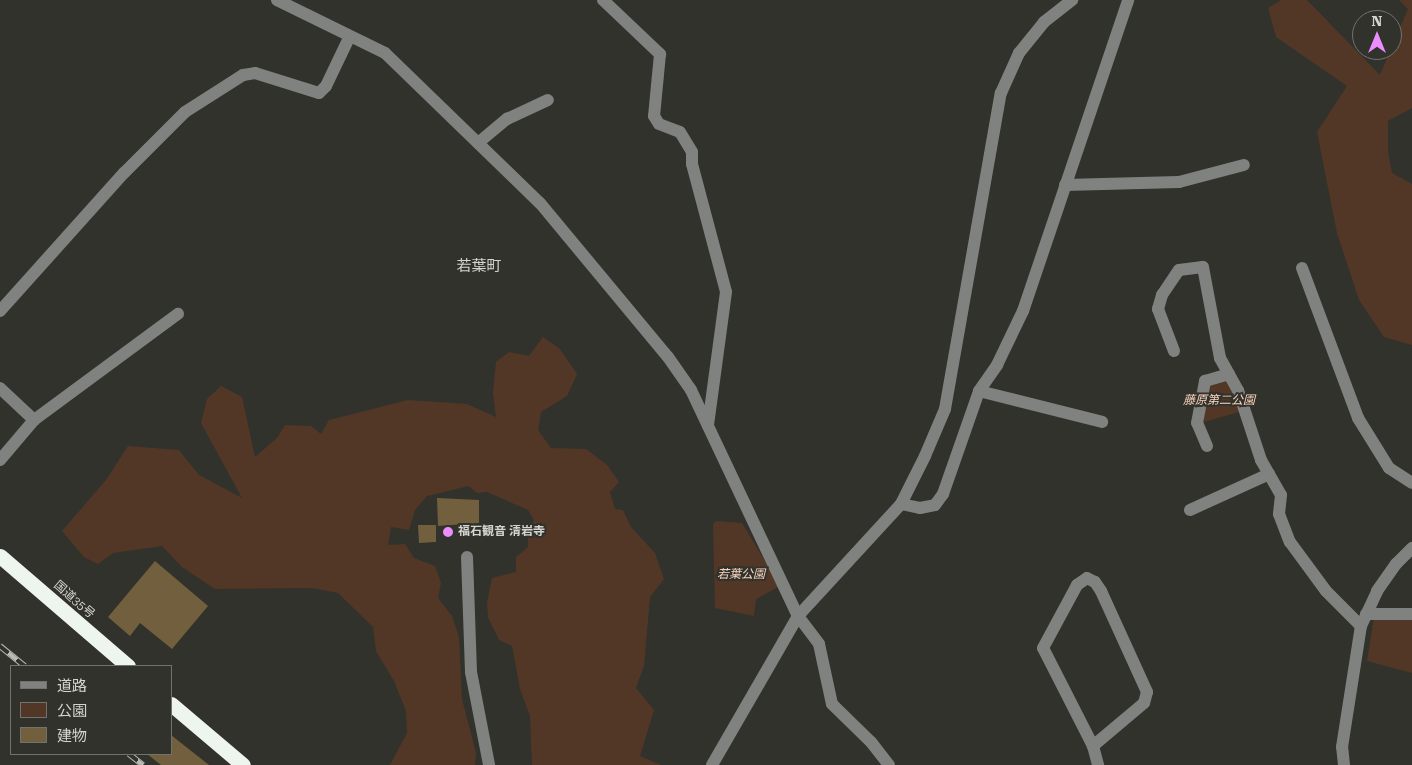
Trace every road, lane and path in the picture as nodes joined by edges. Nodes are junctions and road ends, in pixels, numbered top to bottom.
1 (277, 0) edge
2 (603, 0) edge
3 (1072, 0) edge
4 (1128, 0) edge
5 (349, 38) junction
6 (548, 100) dead end
7 (478, 143) junction
8 (1244, 165) dead end
9 (1065, 185) junction
10 (1302, 268) dead end
11 (0, 311) edge
12 (178, 314) dead end
13 (1174, 351) dead end
14 (1229, 374) junction
15 (0, 388) edge
16 (979, 391) junction
17 (34, 420) junction
18 (1102, 422) dead end
19 (708, 426) junction
20 (1208, 446) dead end
21 (0, 460) edge
22 (1269, 474) junction
23 (1412, 482) edge
24 (901, 504) junction
25 (1190, 510) dead end
26 (1412, 548) edge
27 (0, 556) edge
28 (467, 557) dead end
29 (1412, 614) edge
30 (798, 616) junction
31 (1364, 620) junction
32 (127, 665) edge
33 (172, 705) edge
34 (1093, 746) junction
35 (242, 765) edge
36 (489, 765) edge
37 (712, 765) edge
38 (889, 765) edge
39 (1098, 765) edge
40 (1344, 765) edge

1 - 5 street
2 - 19 street
3 - 24 street
4 - 9 street
5 - 7 street
5 - 11 street
6 - 7 street
7 - 19 street
8 - 9 street
9 - 16 street
10 - 23 street
12 - 17 street
13 - 14 street
14 - 20 street
14 - 22 street
15 - 17 street
16 - 18 street
16 - 24 street
17 - 21 street
19 - 30 street
22 - 25 street
22 - 31 street
24 - 30 street
26 - 31 street
27 - 32 highway, 国道35号
28 - 36 street
29 - 31 street
30 - 37 street
30 - 38 street
31 - 40 street
33 - 35 highway
34 - 34 street
34 - 39 street

